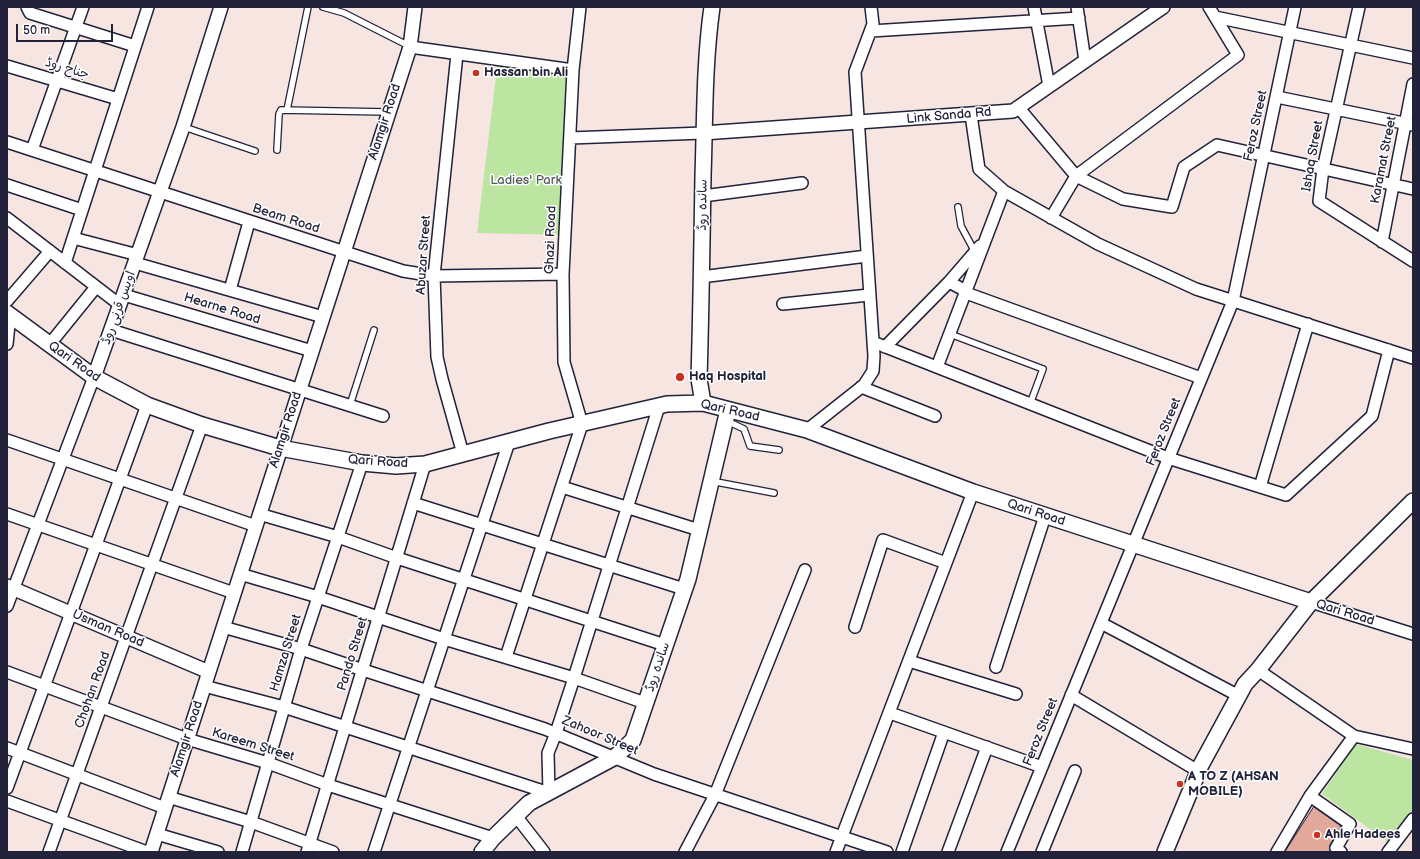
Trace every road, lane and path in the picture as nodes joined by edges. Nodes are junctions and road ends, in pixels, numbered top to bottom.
1 (27, 7) edge
2 (83, 7) edge
3 (148, 7) edge
4 (221, 7) edge
5 (308, 7) edge
6 (323, 7) edge
7 (415, 7) edge
8 (580, 7) edge
9 (712, 7) edge
10 (871, 7) edge
11 (1034, 7) edge
12 (1209, 7) edge
13 (1294, 7) edge
14 (1358, 7) edge
15 (1160, 8) edge
16 (1078, 13) edge
17 (1215, 17) junction
18 (1036, 21) junction
19 (77, 27) junction
20 (871, 31) junction
21 (1289, 32) junction
22 (1350, 45) junction
23 (135, 46) junction
24 (410, 47) junction
25 (457, 54) junction
26 (1413, 58) edge
27 (1085, 61) junction
28 (7, 66) edge
29 (573, 70) junction
30 (57, 81) junction
31 (1413, 84) edge
32 (1049, 86) junction
33 (1276, 96) junction
34 (118, 99) junction
35 (1018, 107) junction
36 (1336, 109) junction
37 (287, 110) junction
38 (388, 112) junction
39 (971, 115) junction
40 (857, 123) junction
41 (1409, 124) edge
42 (183, 127) junction
43 (703, 133) junction
44 (570, 138) junction
45 (7, 142) edge
46 (32, 150) junction
47 (277, 150) dead end
48 (256, 151) dead end
49 (1264, 157) junction
50 (1323, 169) junction
51 (96, 170) junction
52 (1076, 176) junction
53 (802, 183) dead end
54 (1393, 184) junction
55 (7, 185) edge
56 (1413, 188) edge
57 (161, 191) junction
58 (1004, 191) junction
59 (703, 196) junction
60 (958, 207) dead end
61 (82, 210) junction
62 (7, 218) edge
63 (1051, 218) junction
64 (249, 222) junction
65 (73, 238) junction
66 (985, 241) junction
67 (1382, 242) junction
68 (50, 251) junction
69 (344, 252) junction
70 (975, 252) junction
71 (867, 256) junction
72 (136, 259) junction
73 (1413, 262) edge
74 (65, 263) junction
75 (563, 274) junction
76 (434, 276) junction
77 (701, 277) junction
78 (949, 282) junction
79 (96, 287) junction
80 (230, 290) junction
81 (966, 292) junction
82 (869, 294) junction
83 (122, 300) junction
84 (1233, 301) junction
85 (783, 304) dead end
86 (8, 310) edge
87 (323, 318) junction
88 (1308, 324) junction
89 (111, 330) junction
90 (374, 330) dead end
91 (950, 334) junction
92 (873, 342) junction
93 (7, 344) edge
94 (49, 345) junction
95 (885, 347) junction
96 (1389, 350) junction
97 (312, 351) junction
98 (1413, 358) edge
99 (937, 367) junction
100 (94, 377) junction
101 (1201, 378) junction
102 (861, 387) junction
103 (300, 390) junction
104 (703, 403) junction
105 (1030, 404) junction
106 (147, 405) junction
107 (350, 405) junction
108 (659, 406) junction
109 (726, 415) junction
110 (383, 416) dead end
111 (935, 416) dead end
112 (582, 424) junction
113 (202, 425) junction
114 (808, 430) junction
115 (7, 440) edge
116 (509, 442) junction
117 (280, 448) junction
118 (779, 450) dead end
119 (463, 454) junction
120 (1168, 458) junction
121 (63, 459) junction
122 (362, 463) junction
123 (425, 464) junction
124 (120, 479) junction
125 (711, 481) junction
126 (562, 487) junction
127 (1260, 487) junction
128 (973, 492) junction
129 (774, 493) dead end
130 (176, 498) junction
131 (1413, 502) edge
132 (413, 503) junction
133 (627, 508) junction
134 (7, 514) edge
135 (1045, 516) junction
136 (257, 520) junction
137 (38, 525) junction
138 (482, 525) junction
139 (699, 530) junction
140 (338, 537) junction
141 (543, 544) junction
142 (96, 545) junction
143 (1133, 545) junction
144 (397, 558) junction
145 (946, 563) junction
146 (152, 565) junction
147 (609, 565) junction
148 (806, 570) dead end
149 (240, 574) junction
150 (464, 580) junction
151 (10, 587) edge
152 (684, 589) junction
153 (234, 594) junction
154 (318, 597) junction
155 (525, 600) junction
156 (1311, 602) junction
157 (7, 606) edge
158 (72, 613) junction
159 (379, 618) junction
160 (592, 621) junction
161 (1101, 622) junction
162 (223, 627) junction
163 (855, 627) dead end
164 (1413, 634) edge
165 (127, 637) junction
166 (444, 639) junction
167 (665, 645) junction
168 (301, 649) junction
169 (506, 657) junction
170 (909, 661) junction
171 (996, 667) dead end
172 (363, 670) junction
173 (1258, 670) junction
174 (7, 672) edge
175 (208, 672) junction
176 (574, 678) junction
177 (44, 686) junction
178 (204, 686) junction
179 (427, 691) junction
180 (1016, 694) dead end
181 (1071, 695) junction
182 (1239, 696) junction
183 (645, 703) junction
184 (101, 707) junction
185 (284, 707) junction
186 (890, 713) junction
187 (346, 727) junction
188 (944, 732) junction
189 (556, 733) junction
190 (1354, 736) junction
191 (187, 739) junction
192 (409, 746) junction
193 (987, 747) junction
194 (7, 748) edge
195 (1413, 750) edge
196 (20, 753) junction
197 (615, 757) junction
198 (268, 763) junction
199 (1042, 767) junction
200 (1075, 771) dead end
201 (1198, 771) junction
202 (77, 774) junction
203 (328, 785) junction
204 (7, 788) edge
205 (549, 792) junction
206 (715, 795) junction
207 (1310, 796) junction
208 (7, 801) edge
209 (167, 803) junction
210 (389, 804) junction
211 (516, 816) junction
212 (1413, 819) edge
213 (60, 820) junction
214 (251, 822) junction
215 (157, 834) junction
216 (843, 837) junction
217 (493, 838) junction
218 (309, 848) edge
219 (49, 852) edge
220 (147, 852) edge
221 (151, 852) edge
222 (218, 852) edge
223 (242, 852) edge
224 (333, 852) edge
225 (374, 852) edge
226 (482, 852) edge
227 (544, 852) edge
228 (685, 852) edge
229 (836, 852) edge
230 (887, 852) edge
231 (902, 852) edge
232 (948, 852) edge
233 (1007, 852) edge
234 (1042, 852) edge
235 (1165, 852) edge
236 (1277, 852) edge
237 (1341, 852) edge
238 (1388, 852) edge

1 - 19 street
2 - 19 street
3 - 23 street
4 - 42 street, اویس قرنی روڈ
5 - 37 lane
6 - 24 lane
7 - 24 street, Alamgir Road
8 - 29 street, Ghazi Road
9 - 43 main road, ساندہ روڈ
10 - 20 street
11 - 18 street
12 - 17 street
13 - 21 street, Feroz Street
14 - 22 street, Ishaq Street
15 - 27 street, Link Sanda Rd
16 - 18 street
16 - 27 street
17 - 21 street
17 - 52 street
18 - 20 street
18 - 32 street
19 - 23 street
19 - 30 street
20 - 40 street
21 - 22 street
21 - 33 street, Feroz Street
22 - 26 street
22 - 36 street, Ishaq Street
23 - 34 street
24 - 25 street
24 - 38 street, Alamgir Road
25 - 29 street
25 - 76 street, Abuzar Street
27 - 32 street, Link Sanda Rd
28 - 30 street, جناح روڈ
29 - 44 street, Ghazi Road
30 - 34 street, جناح روڈ
30 - 46 street
31 - 41 street, Karamat Street
32 - 35 street, Link Sanda Rd
33 - 36 street
33 - 49 street, Feroz Street
34 - 51 street
35 - 39 street, Link Sanda Rd
35 - 52 street
36 - 41 street
36 - 50 street, Ishaq Street
37 - 38 lane
37 - 47 lane
38 - 69 street, Alamgir Road
39 - 40 street, Link Sanda Rd
39 - 58 street
40 - 43 street, Link Sanda Rd
40 - 71 street
41 - 54 street, Karamat Street
42 - 48 lane
42 - 57 street, اویس قرنی روڈ
43 - 44 street
43 - 59 main road, ساندہ روڈ
44 - 75 street, Ghazi Road
45 - 46 street, Beam Road
46 - 51 street, Beam Road
49 - 50 street
49 - 52 street
49 - 84 street, Feroz Street
50 - 54 street
50 - 67 street, Ishaq Street
51 - 57 street, Beam Road
51 - 61 street
52 - 63 street
53 - 59 street
54 - 56 street
54 - 67 street, Karamat Street
55 - 61 street
57 - 64 street, Beam Road
57 - 72 street, اویس قرنی روڈ
58 - 63 street
58 - 66 street
59 - 77 main road, ساندہ روڈ
60 - 70 lane
61 - 65 street
62 - 68 street
63 - 84 street
64 - 69 street, Beam Road
64 - 80 street
65 - 72 street
65 - 74 street
66 - 70 street
66 - 81 street
67 - 73 street, Ishaq Street
68 - 74 street
68 - 86 street
69 - 76 street, Beam Road
69 - 87 street, Alamgir Road
70 - 78 street
71 - 77 street
71 - 82 street
72 - 80 street
72 - 83 street, اویس قرنی روڈ
74 - 79 street
75 - 76 street, Beam Road
75 - 112 street, Ghazi Road
76 - 119 street, Abuzar Street
77 - 104 main road, ساندہ روڈ
78 - 81 street
78 - 95 street
79 - 83 street
79 - 94 street
80 - 87 street
81 - 91 street
81 - 101 street
82 - 85 street
82 - 92 street
83 - 89 street, اویس قرنی روڈ
83 - 97 street, Hearne Road
84 - 88 street
84 - 101 street, Feroz Street
86 - 93 street
86 - 94 main road, Qari Road
87 - 97 street, Alamgir Road
88 - 96 street
88 - 127 street
89 - 100 street, اویس قرنی روڈ
89 - 103 street
90 - 107 lane
91 - 99 street
91 - 105 lane
92 - 95 street
92 - 102 street
94 - 100 main road, Qari Road
95 - 99 street
96 - 98 street
96 - 127 street
97 - 103 street, Alamgir Road
99 - 105 street
100 - 106 main road, Qari Road
100 - 121 street, اویس قرنی روڈ
101 - 120 street, Feroz Street
102 - 111 street
102 - 114 street
103 - 107 street
103 - 117 street, Alamgir Road
104 - 108 main road, Qari Road
104 - 109 main road, Qari Road
105 - 120 street
106 - 113 main road, Qari Road
106 - 124 street
107 - 110 street
108 - 112 main road, Qari Road
108 - 133 street
109 - 114 main road, Qari Road
109 - 118 lane
109 - 125 main road, ساندہ روڈ
112 - 116 main road, Qari Road
112 - 126 street
113 - 117 main road, Qari Road
113 - 130 street, Chohan Road
114 - 128 main road, Qari Road
115 - 121 street
116 - 119 main road, Qari Road
116 - 138 street
117 - 122 main road, Qari Road
117 - 136 street, Alamgir Road
119 - 123 main road, Qari Road
120 - 127 street
120 - 143 street, Feroz Street
121 - 124 street
121 - 137 street, اویس قرنی روڈ
122 - 123 main road, Qari Road
122 - 140 street, Hamza Street
123 - 132 street, Pando Street
124 - 130 street
124 - 142 street
125 - 129 lane
125 - 139 main road, ساندہ روڈ
126 - 133 street
126 - 141 street
128 - 135 main road, Qari Road
128 - 145 street
130 - 136 street
130 - 146 street, Chohan Road
131 - 156 main road
132 - 138 street
132 - 144 street, Pando Street
133 - 139 street
133 - 147 street
134 - 137 street
135 - 143 main road, Qari Road
135 - 171 street
136 - 140 street
136 - 149 street, Alamgir Road
137 - 142 street
137 - 151 street, اویس قرنی روڈ
138 - 141 street
138 - 150 street
139 - 152 main road, ساندہ روڈ
140 - 144 street
140 - 154 street, Hamza Street
141 - 147 street
141 - 155 street
142 - 146 street
142 - 158 street
143 - 156 main road, Qari Road
143 - 161 street, Feroz Street
144 - 150 street
144 - 159 street, Pando Street
145 - 163 street
145 - 170 street
146 - 153 street
146 - 165 street, Chohan Road
147 - 152 street
147 - 160 street
148 - 206 street
149 - 153 street, Alamgir Road
149 - 154 street
150 - 155 street
150 - 166 street
151 - 157 street, اویس قرنی روڈ
151 - 158 street, Usman Road
152 - 167 main road, ساندہ روڈ
153 - 162 street, Alamgir Road
154 - 159 street
154 - 168 street, Hamza Street
155 - 160 street
155 - 169 street
156 - 164 street, Qari Road
156 - 173 main road
158 - 165 street, Usman Road
158 - 177 street
159 - 166 street
159 - 172 street, Pando Street
160 - 167 street
160 - 176 street
161 - 181 street, Feroz Street
161 - 182 street
162 - 168 street, Zahoor Street
162 - 175 street, Alamgir Road
165 - 175 street, Usman Road
165 - 184 street, Chohan Road
166 - 169 street
166 - 179 street
167 - 183 main road, ساندہ روڈ
168 - 172 street, Zahoor Street
168 - 185 street, Hamza Street
169 - 176 street
170 - 180 street
170 - 186 street
172 - 179 street, Zahoor Street
172 - 187 street, Pando Street
173 - 182 main road
173 - 190 street
174 - 177 street, Kareem Street
175 - 178 street, Alamgir Road
176 - 183 street
176 - 189 street
177 - 184 street, Kareem Street
177 - 196 street
178 - 185 street
178 - 191 street, Alamgir Road
179 - 189 street, Zahoor Street
179 - 192 street
181 - 199 street, Feroz Street
181 - 201 street
182 - 201 main road
183 - 197 main road, ساندہ روڈ
184 - 191 street, Kareem Street
184 - 202 street, Chohan Road
185 - 187 street
185 - 198 street, Hamza Street
186 - 188 street
186 - 216 street
187 - 192 street
187 - 203 street, Pando Street
188 - 193 street
188 - 231 street
189 - 197 street, Zahoor Street
189 - 205 street
190 - 195 street
190 - 207 street
191 - 198 street, Kareem Street
191 - 209 street, Alamgir Road
192 - 205 street
192 - 210 street
193 - 199 street
193 - 232 street
194 - 196 street
196 - 202 street
196 - 204 street
197 - 205 main road, ساندہ روڈ
197 - 206 street, Zahoor Street
198 - 203 street, Kareem Street
198 - 214 street, Hamza Street
199 - 233 street, Feroz Street
200 - 234 street
201 - 235 main road
202 - 209 street
202 - 213 street, Chohan Road
203 - 210 street, Kareem Street
203 - 218 street, Pando Street
205 - 211 main road, ساندہ روڈ
206 - 216 street, Zahoor Street
206 - 228 street
207 - 236 street
207 - 237 street
208 - 213 street
209 - 214 street
209 - 215 street, Alamgir Road
210 - 217 street, Kareem Street
210 - 225 street
211 - 217 main road, ساندہ روڈ
211 - 227 street
212 - 238 street
213 - 219 street, Chohan Road
213 - 220 street
214 - 218 street
214 - 223 street, Hamza Street
215 - 221 street, Alamgir Road
215 - 222 street
216 - 229 street
216 - 230 street, Zahoor Street
217 - 226 main road, ساندہ روڈ
218 - 224 street

